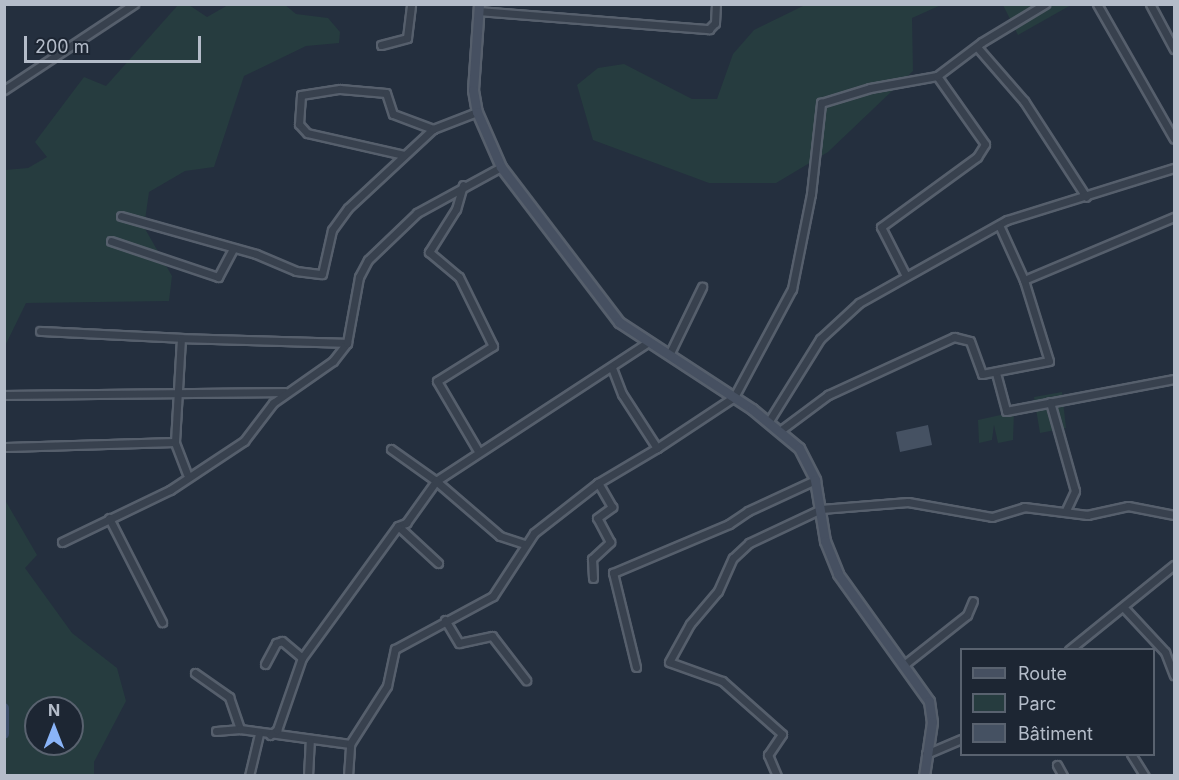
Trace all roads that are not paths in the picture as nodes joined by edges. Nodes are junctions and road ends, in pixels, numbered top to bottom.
1 (134, 4) edge
2 (411, 4) edge
3 (716, 4) edge
4 (1045, 4) edge
5 (1098, 4) edge
6 (1150, 4) edge
7 (479, 8) edge
8 (381, 45) dead end
9 (977, 47) junction
10 (1174, 48) edge
11 (937, 76) junction
12 (4, 90) edge
13 (477, 112) junction
14 (433, 129) junction
15 (1174, 139) edge
16 (405, 155) junction
17 (501, 167) junction
18 (1174, 168) edge
19 (463, 185) junction
20 (1086, 197) junction
21 (121, 216) dead end
22 (1174, 218) edge
23 (999, 225) junction
24 (111, 241) dead end
25 (233, 249) junction
26 (906, 276) junction
27 (1024, 280) junction
28 (702, 287) dead end
29 (40, 331) dead end
30 (181, 338) junction
31 (347, 343) junction
32 (647, 343) junction
33 (669, 355) junction
34 (612, 369) junction
35 (996, 373) junction
36 (1174, 379) edge
37 (285, 392) junction
38 (179, 394) junction
39 (6, 395) edge
40 (734, 397) junction
41 (1050, 402) junction
42 (769, 421) junction
43 (781, 430) junction
44 (175, 442) junction
45 (6, 447) edge
46 (657, 448) junction
47 (391, 449) dead end
48 (478, 451) junction
49 (187, 474) junction
50 (815, 480) junction
51 (436, 481) junction
52 (598, 483) junction
53 (821, 509) junction
54 (1066, 510) junction
55 (1174, 515) edge
56 (109, 518) junction
57 (399, 526) junction
58 (62, 542) dead end
59 (524, 544) junction
60 (438, 563) dead end
61 (1174, 565) edge
62 (593, 578) dead end
63 (974, 601) dead end
64 (1125, 609) junction
65 (445, 620) junction
66 (162, 622) dead end
67 (1072, 648) edge
68 (302, 658) junction
69 (265, 664) dead end
70 (905, 664) junction
71 (636, 667) dead end
72 (195, 673) dead end
73 (1174, 675) edge
74 (526, 680) dead end
75 (240, 729) junction
76 (216, 731) dead end
77 (259, 734) junction
78 (270, 735) junction
79 (960, 740) edge
80 (310, 741) junction
81 (350, 744) junction
82 (926, 754) junction
83 (1132, 756) edge
84 (1057, 765) dead end
85 (249, 776) edge
86 (308, 776) edge
87 (348, 776) edge
88 (777, 776) edge
89 (924, 776) edge
90 (1062, 776) edge
91 (1145, 776) edge

1 - 12 street
2 - 8 street
3 - 7 street
4 - 9 street
5 - 15 street
6 - 10 street
7 - 13 street
9 - 11 street
9 - 20 street
11 - 26 street
11 - 40 street
13 - 14 street
13 - 17 street
14 - 16 street
14 - 16 street
16 - 25 street
17 - 19 street
17 - 32 street
18 - 20 street
19 - 31 street
19 - 48 street
20 - 23 street
21 - 25 street
22 - 27 street
23 - 26 street
23 - 27 street
24 - 25 street
26 - 42 street
27 - 35 street
28 - 33 street
29 - 30 street
30 - 31 street
30 - 38 street
31 - 37 street
32 - 33 street
32 - 34 street
33 - 40 street
34 - 46 street
34 - 48 street
35 - 41 street
35 - 43 street
36 - 41 street
37 - 38 street
37 - 49 street
38 - 39 street
38 - 44 street
40 - 42 street
40 - 46 street
41 - 54 street
42 - 43 street
43 - 50 street
44 - 45 street
44 - 49 street
46 - 52 street
47 - 51 street
48 - 51 street
49 - 56 street
50 - 53 street
50 - 71 street
51 - 57 street
51 - 59 street
52 - 59 street
52 - 62 street
53 - 54 street
53 - 70 street
53 - 88 street
54 - 55 street
56 - 58 street
56 - 66 street
57 - 60 street
57 - 68 street
59 - 65 street
61 - 64 street
63 - 70 street
64 - 67 street
64 - 73 street
65 - 74 street
65 - 81 street
68 - 69 street
68 - 78 street
70 - 82 street
72 - 75 street
75 - 76 street
75 - 77 street
77 - 78 street
77 - 85 street
78 - 80 street
79 - 82 street
80 - 81 street
80 - 86 street
81 - 87 street
82 - 89 street
83 - 91 street
84 - 90 street

